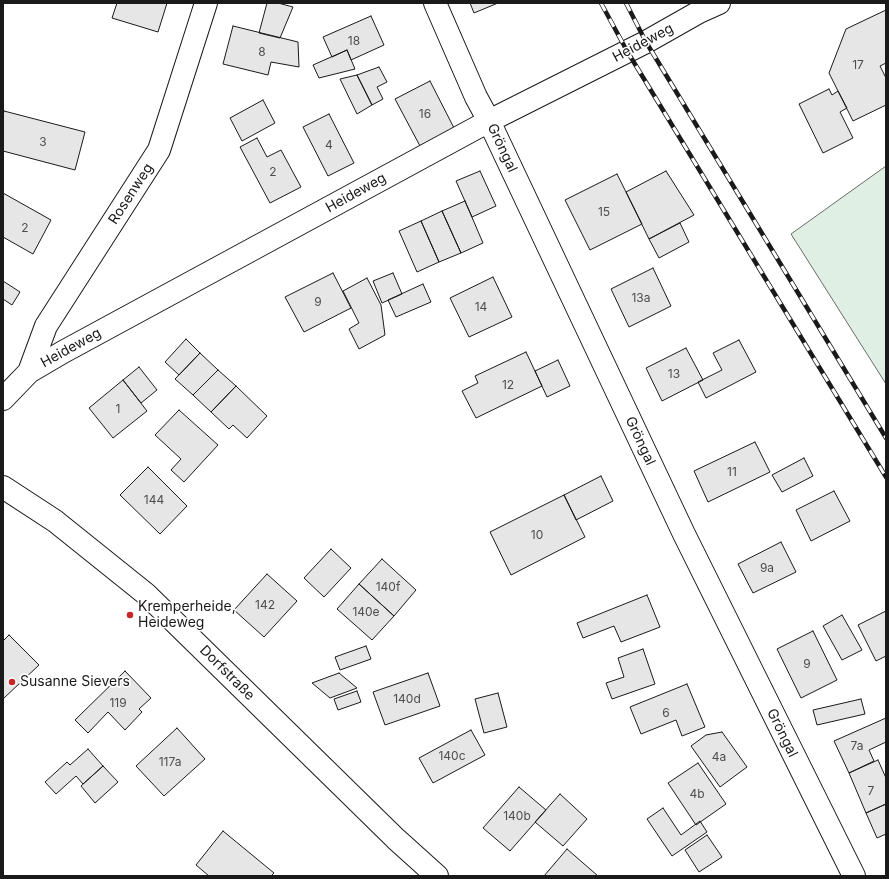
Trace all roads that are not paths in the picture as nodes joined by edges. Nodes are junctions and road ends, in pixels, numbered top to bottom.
1 (206, 3) edge
2 (435, 3) edge
3 (719, 3) edge
4 (489, 121) junction
5 (29, 372) junction
6 (3, 398) edge
7 (3, 487) edge
8 (437, 876) edge
9 (854, 876) edge

1 - 5 street, Rosenweg
2 - 4 street, Gröngal
3 - 4 street, Heideweg
4 - 5 street, Heideweg
4 - 9 street, Gröngal
5 - 6 street, Heideweg
7 - 8 street, Dorfstraße

